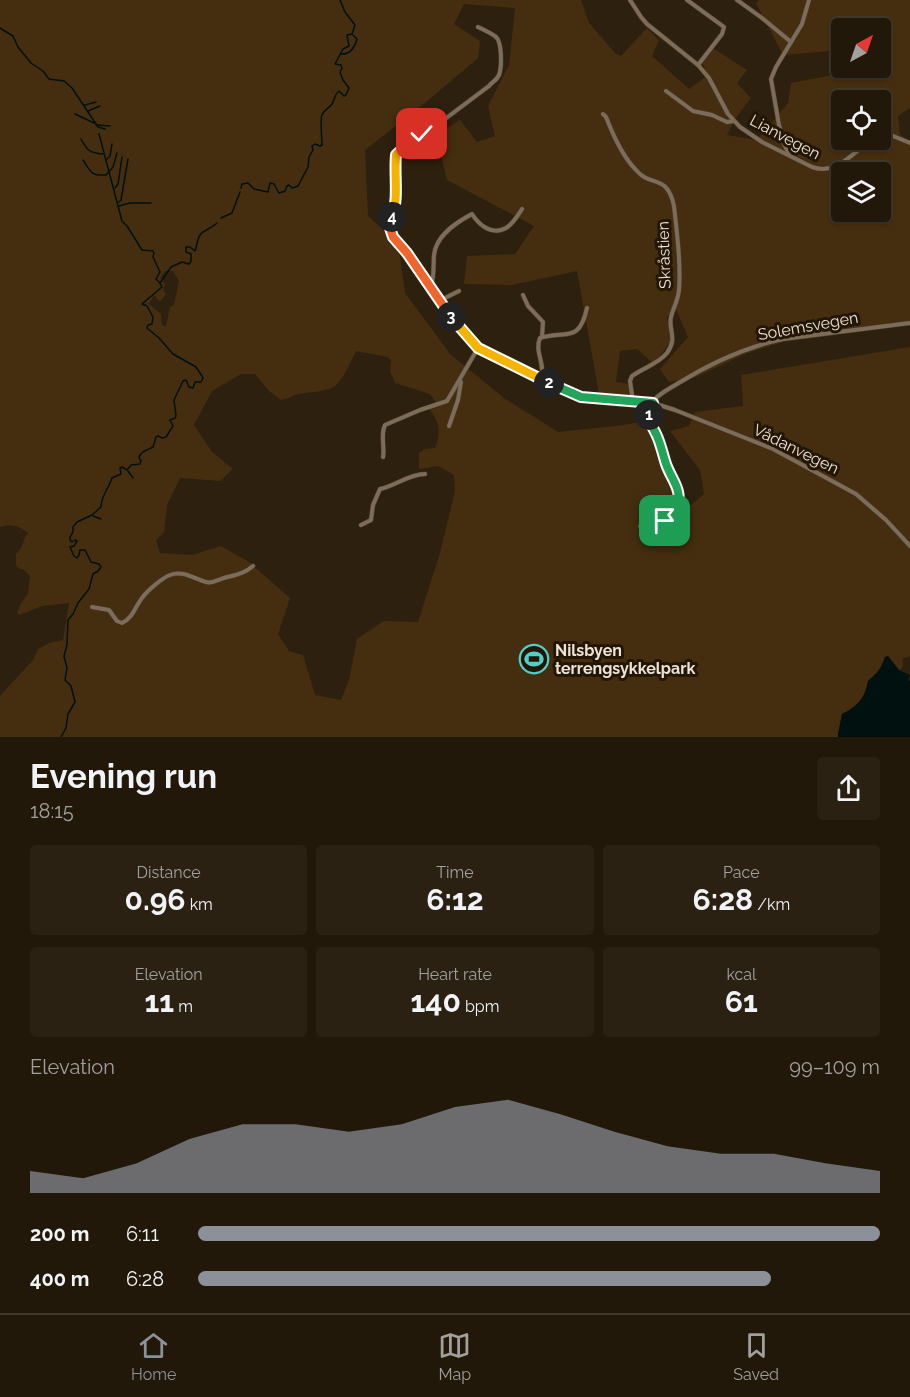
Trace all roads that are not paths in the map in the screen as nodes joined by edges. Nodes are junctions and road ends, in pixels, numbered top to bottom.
1 (630, 0) edge
2 (687, 0) edge
3 (737, 0) edge
4 (809, 0) edge
5 (478, 27) dead end
6 (791, 42) junction
7 (699, 65) junction
8 (666, 91) dead end
9 (603, 114) dead end
10 (734, 121) junction
11 (891, 136) edge
12 (910, 143) edge
13 (858, 150) edge
14 (789, 155) junction
15 (522, 209) dead end
16 (430, 288) junction
17 (459, 291) dead end
18 (523, 294) dead end
19 (439, 301) junction
20 (586, 308) dead end
21 (910, 323) edge
22 (542, 337) junction
23 (478, 348) junction
24 (462, 378) junction
25 (541, 379) junction
26 (633, 402) junction
27 (653, 403) junction
28 (449, 426) dead end
29 (383, 457) dead end
30 (425, 474) dead end
31 (361, 525) dead end
32 (640, 526) dead end
33 (910, 546) edge
34 (253, 566) dead end
35 (92, 607) dead end

1 - 7 street, Lianvegen
2 - 7 street
3 - 6 street
4 - 6 street
5 - 16 street, Vådanvegen
6 - 14 street
7 - 10 street, Lianvegen
8 - 10 street
9 - 26 street, Skråstien
10 - 14 street, Lianvegen
11 - 12 street
13 - 14 street, Lianvegen
15 - 16 street
16 - 19 street, Vådanvegen
17 - 19 street
18 - 22 street
19 - 23 street, Vådanvegen
20 - 22 street
21 - 27 street, Solemsvegen
22 - 25 street
23 - 24 street
23 - 25 street, Vådanvegen
24 - 28 street
24 - 29 street
25 - 26 street, Vådanvegen
26 - 27 street, Vådanvegen
27 - 32 street
27 - 33 street, Vådanvegen
30 - 31 street
34 - 35 street

